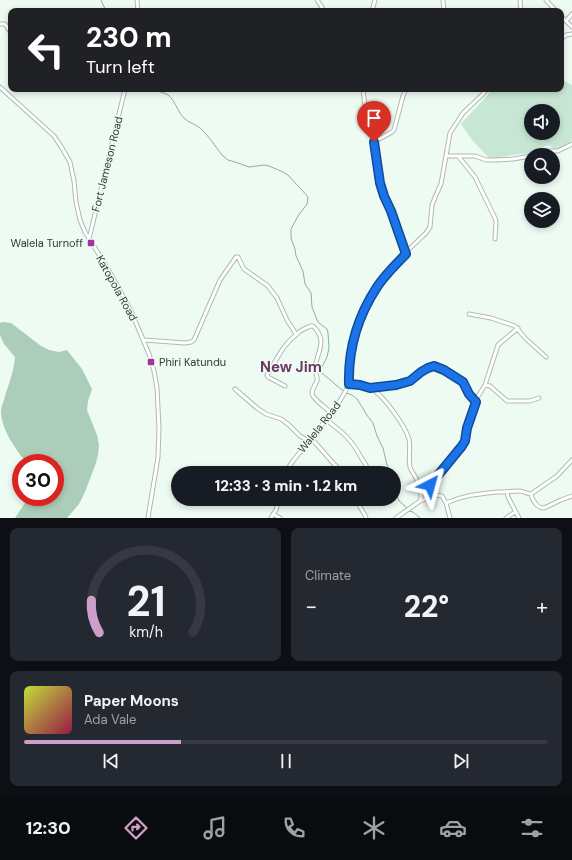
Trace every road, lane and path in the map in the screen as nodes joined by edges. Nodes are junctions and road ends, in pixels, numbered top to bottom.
1 (546, 0) edge
2 (553, 8) edge
3 (572, 14) edge
4 (566, 21) joint
5 (0, 24) edge
6 (572, 27) edge
7 (8, 28) edge
8 (0, 87) edge
9 (124, 92) edge
10 (362, 92) edge
11 (405, 92) edge
12 (485, 92) edge
13 (374, 142) junction
14 (572, 144) edge
15 (560, 150) edge
16 (447, 156) junction
17 (458, 156) junction
18 (524, 157) edge
19 (89, 239) junction
20 (495, 239) dead end
21 (406, 254) junction
22 (469, 314) dead end
23 (518, 328) junction
24 (296, 334) junction
25 (144, 340) junction
26 (546, 357) dead end
27 (349, 384) junction
28 (485, 385) junction
29 (285, 386) dead end
30 (370, 388) junction
31 (235, 389) dead end
32 (539, 398) dead end
33 (476, 402) junction
34 (331, 413) junction
35 (326, 420) junction
36 (312, 438) junction
37 (309, 441) junction
38 (572, 460) edge
39 (290, 466) edge
40 (336, 466) edge
41 (366, 466) edge
42 (421, 492) junction
43 (507, 492) junction
44 (531, 494) junction
45 (572, 496) edge
46 (420, 501) junction
47 (446, 503) junction
48 (277, 506) edge
49 (360, 506) edge
50 (515, 512) junction
51 (274, 514) junction
52 (148, 518) edge
53 (271, 518) edge
54 (280, 518) edge
55 (366, 518) edge
56 (396, 518) edge
57 (450, 518) edge
58 (506, 518) edge
59 (519, 518) edge

1 - 2 street
3 - 4 street
4 - 6 street
5 - 7 street
8 - 19 street, Katopola Road
9 - 19 street, Fort Jameson Road
10 - 13 street
11 - 13 street
12 - 16 street, Walela Road
13 - 21 street
14 - 15 street
16 - 17 street
16 - 21 street, Walela Road
17 - 18 street
17 - 20 street
19 - 25 street, Katopola Road
21 - 27 street, Walela Road
22 - 23 street
23 - 26 street
23 - 28 street
24 - 25 street
24 - 29 street
24 - 34 street
25 - 52 street, Katopola Road
27 - 30 street
27 - 34 street, Walela Road
28 - 32 street
28 - 33 street
30 - 33 street
30 - 42 street
31 - 37 street
33 - 42 street
34 - 35 street, Walela Road
35 - 36 street, Walela Road
35 - 41 street
36 - 37 street, Walela Road
36 - 40 street
37 - 39 street, Walela Road
38 - 44 street
42 - 46 street
43 - 44 street
43 - 47 street
43 - 50 street
44 - 45 street
46 - 47 street
46 - 56 street
47 - 57 street
48 - 51 street
49 - 55 street
50 - 58 street
50 - 59 street
51 - 53 street
51 - 54 street

